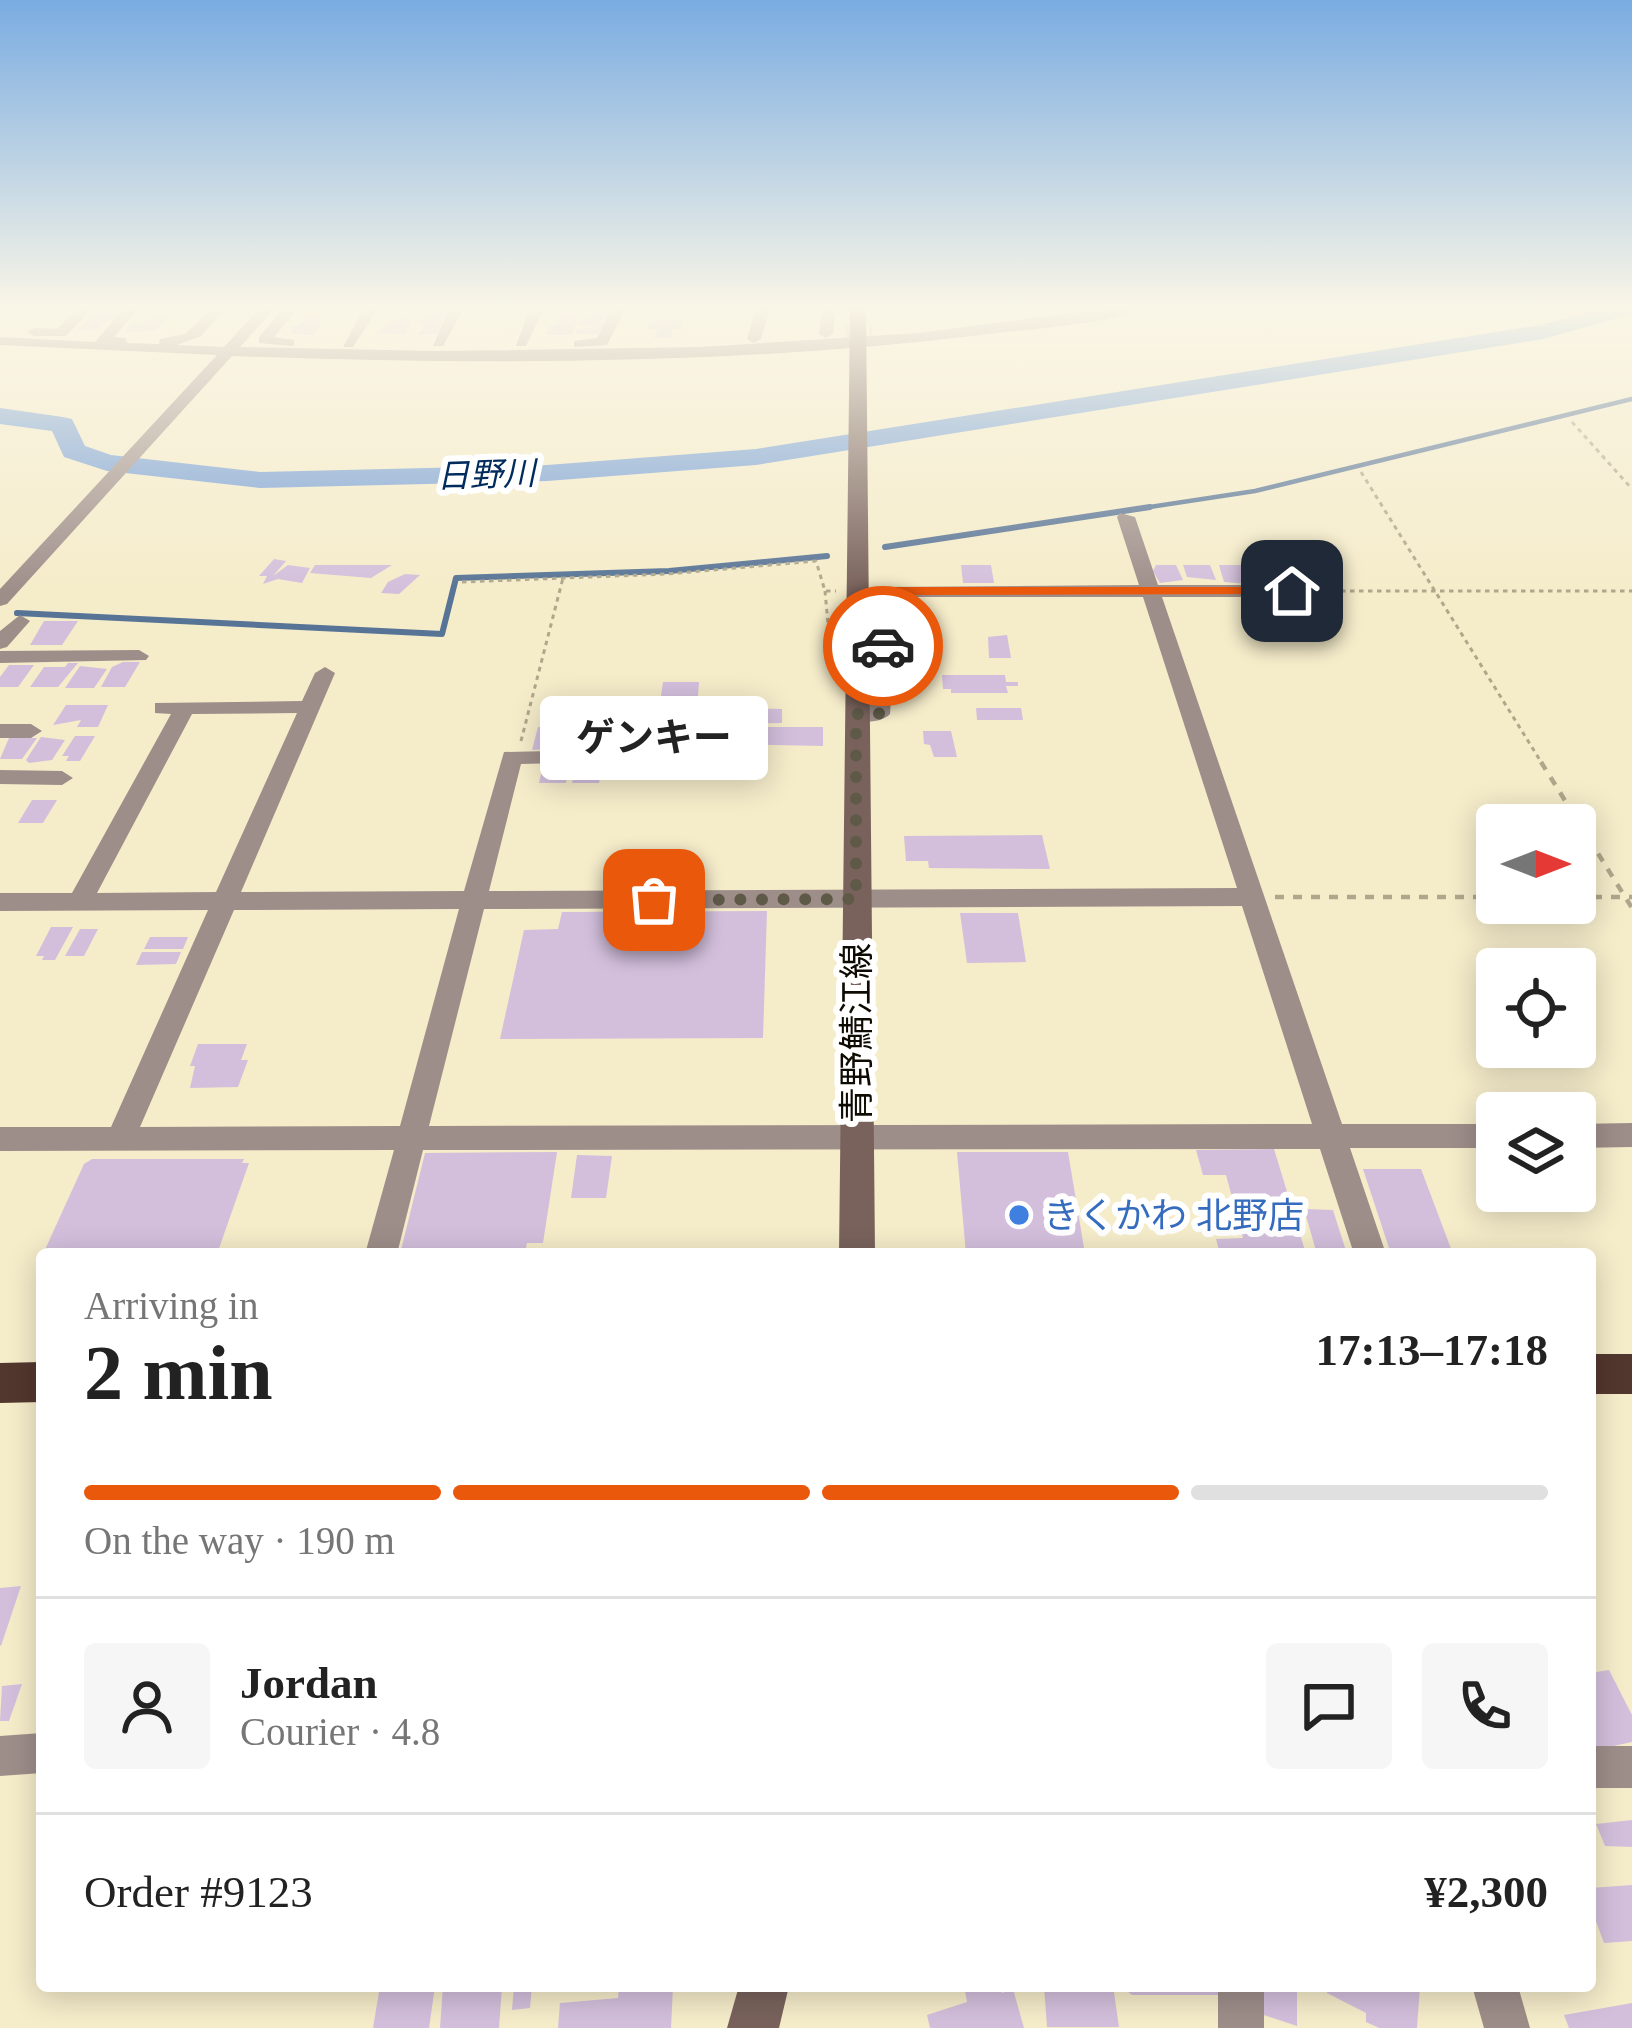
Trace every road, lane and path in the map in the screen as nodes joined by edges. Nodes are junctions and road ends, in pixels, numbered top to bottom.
1 (178, 403) edge
2 (859, 403) edge
3 (1572, 422) dead end
4 (1361, 472) dead end
5 (1632, 489) edge
6 (1126, 517) dead end
7 (563, 578) junction
8 (461, 582) dead end
9 (1632, 590) edge
10 (842, 591) dead end
11 (1292, 591) joint
12 (1433, 591) junction
13 (1150, 592) junction
14 (0, 600) edge
15 (20, 621) dead end
16 (0, 643) edge
17 (139, 656) dead end
18 (0, 657) edge
19 (325, 673) dead end
20 (310, 707) junction
21 (856, 714) junction
22 (0, 730) edge
23 (31, 731) dead end
24 (633, 756) dead end
25 (512, 757) junction
26 (0, 777) edge
27 (62, 778) dead end
28 (1251, 897) junction
29 (1476, 897) edge
30 (1596, 897) edge
31 (1629, 897) edge
32 (856, 899) junction
33 (80, 901) junction
34 (225, 901) junction
35 (475, 901) junction
36 (0, 902) edge
37 (1632, 908) edge
38 (1632, 1135) edge
39 (1476, 1136) edge
40 (1596, 1136) edge
41 (856, 1137) junction
42 (1331, 1137) junction
43 (0, 1139) edge
44 (120, 1140) junction
45 (412, 1140) junction
46 (384, 1248) edge
47 (857, 1248) edge
48 (1368, 1248) edge
49 (1596, 1374) edge
50 (1632, 1374) edge
51 (36, 1382) edge
52 (0, 1383) edge
53 (36, 1753) edge
54 (0, 1756) edge
55 (1596, 1767) edge
56 (1632, 1767) edge
57 (762, 1992) edge
58 (1241, 1992) edge
59 (1497, 1992) edge
60 (753, 2028) edge
61 (1241, 2028) edge
62 (1507, 2028) edge

1 - 14 street
2 - 21 main road, 青野鯖江線
3 - 5 path
4 - 12 path
6 - 13 street
7 - 8 path
7 - 10 path
7 - 25 path
9 - 12 path
11 - 12 path
11 - 13 street
12 - 31 path
13 - 21 street
13 - 28 street
15 - 16 street
17 - 18 street
19 - 20 street
20 - 33 street
20 - 34 street
21 - 32 main road, 青野鯖江線
22 - 23 street
24 - 25 street
25 - 35 street
26 - 27 street
28 - 29 path
28 - 32 street
28 - 42 street
30 - 31 path
31 - 37 path
32 - 35 street
32 - 41 main road, 青野鯖江線
33 - 34 street
33 - 36 street
34 - 35 street
34 - 44 street
35 - 45 street
38 - 40 street
39 - 42 street
41 - 42 street
41 - 45 street
41 - 47 main road, 青野鯖江線
42 - 48 street
43 - 44 street
44 - 45 street
45 - 46 street
49 - 50 highway
51 - 52 highway
53 - 54 street
55 - 56 street
57 - 60 main road
58 - 61 street
59 - 62 street

